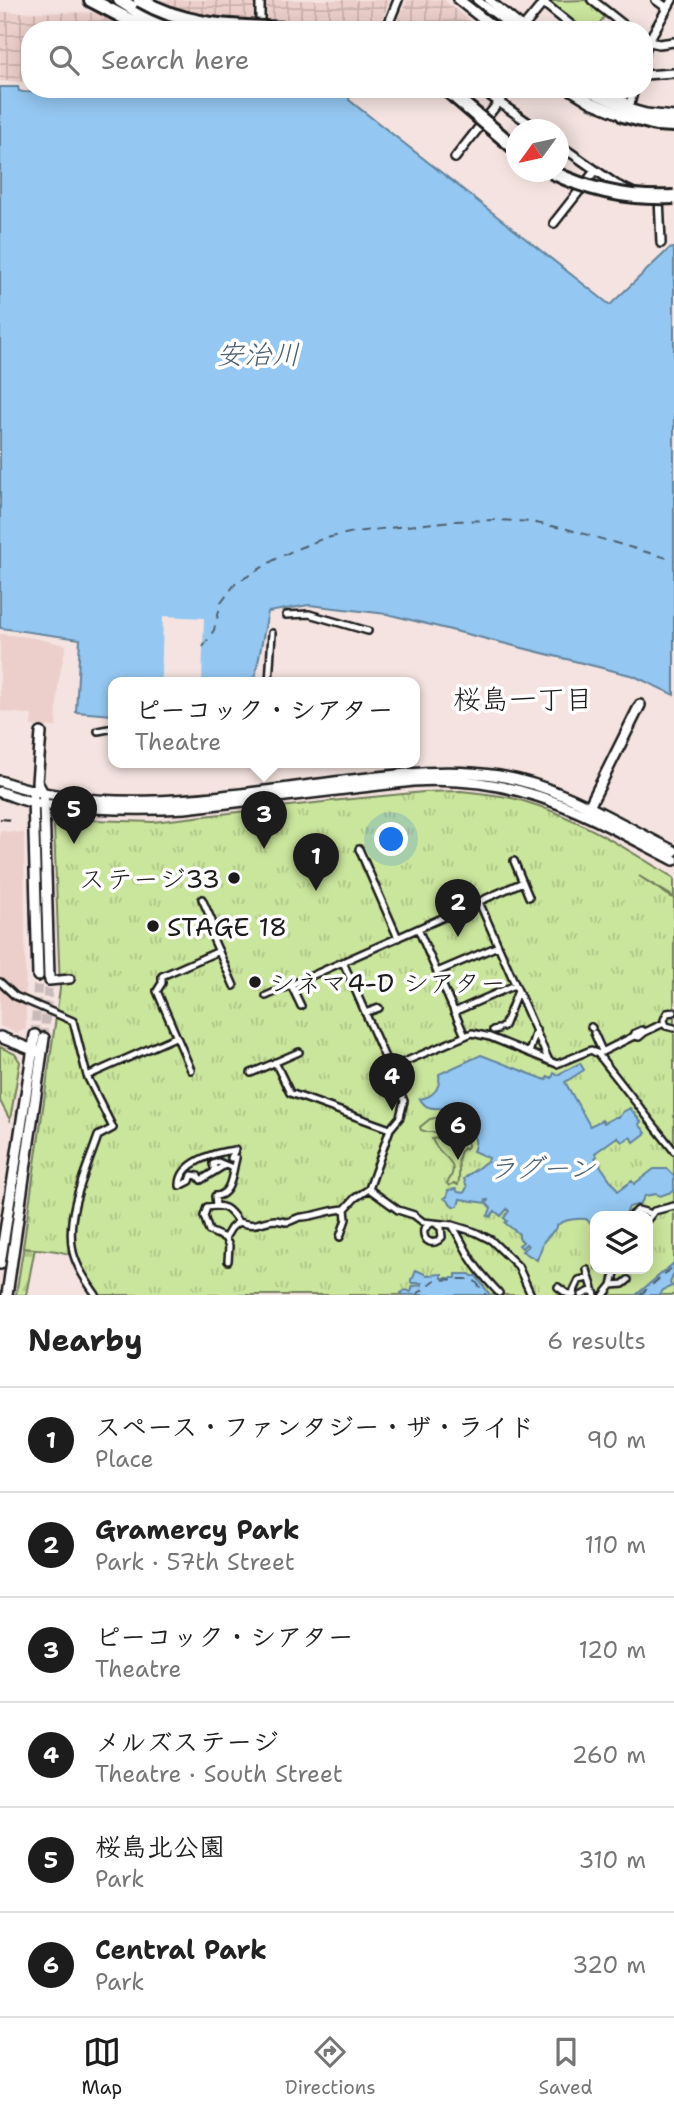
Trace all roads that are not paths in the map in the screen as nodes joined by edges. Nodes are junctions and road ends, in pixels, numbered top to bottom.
1 (91, 0) edge
2 (120, 0) edge
3 (140, 0) edge
4 (260, 0) edge
5 (398, 0) edge
6 (459, 0) edge
7 (477, 0) edge
8 (489, 0) edge
9 (592, 0) edge
10 (656, 0) edge
11 (543, 1) edge
12 (671, 3) edge
13 (131, 21) edge
14 (153, 21) edge
15 (196, 21) edge
16 (260, 21) edge
17 (390, 21) edge
18 (486, 21) edge
19 (508, 21) edge
20 (512, 21) edge
21 (525, 21) edge
22 (566, 21) edge
23 (619, 21) edge
24 (653, 30) edge
25 (653, 41) edge
26 (674, 42) edge
27 (674, 73) edge
28 (653, 74) edge
29 (456, 98) edge
30 (468, 98) edge
31 (494, 98) edge
32 (502, 98) edge
33 (585, 98) edge
34 (599, 98) edge
35 (617, 98) edge
36 (631, 98) edge
37 (499, 101) junction
38 (626, 112) junction
39 (674, 117) edge
40 (523, 119) edge
41 (674, 125) edge
42 (506, 133) edge
43 (506, 140) edge
44 (569, 152) edge
45 (455, 158) dead end
46 (595, 171) junction
47 (569, 174) edge
48 (569, 179) edge
49 (674, 194) edge
50 (659, 196) junction
51 (554, 223) dead end
52 (661, 243) dead end
53 (286, 615) dead end
54 (368, 631) dead end
55 (272, 633) dead end
56 (270, 677) edge
57 (640, 705) dead end
58 (108, 730) edge
59 (98, 731) dead end
60 (41, 733) dead end
61 (0, 781) edge
62 (38, 789) junction
63 (0, 792) edge
64 (33, 802) junction
65 (44, 804) junction
66 (587, 810) junction
67 (359, 849) dead end
68 (674, 851) edge
69 (674, 860) edge
70 (514, 862) dead end
71 (523, 882) junction
72 (529, 897) dead end
73 (202, 899) dead end
74 (479, 902) junction
75 (418, 929) junction
76 (398, 938) junction
77 (498, 946) junction
78 (219, 951) junction
79 (342, 962) junction
80 (437, 972) junction
81 (38, 976) tunnel mouth
82 (49, 979) joint
83 (70, 979) dead end
84 (0, 982) edge
85 (291, 985) junction
86 (234, 986) dead end
87 (517, 988) junction
88 (266, 996) dead end
89 (301, 1006) dead end
90 (379, 1008) dead end
91 (454, 1012) junction
92 (674, 1012) edge
93 (365, 1013) junction
94 (664, 1023) junction
95 (674, 1028) edge
96 (498, 1029) dead end
97 (592, 1029) dead end
98 (536, 1030) junction
99 (465, 1036) junction
100 (0, 1037) edge
101 (173, 1038) dead end
102 (33, 1050) junction
103 (299, 1052) dead end
104 (600, 1052) junction
105 (43, 1053) junction
106 (529, 1053) junction
107 (549, 1061) junction
108 (275, 1062) junction
109 (390, 1068) junction
110 (191, 1070) dead end
111 (251, 1073) dead end
112 (87, 1076) junction
113 (390, 1129) junction
114 (674, 1151) edge
115 (186, 1159) dead end
116 (192, 1164) junction
117 (233, 1168) junction
118 (369, 1189) junction
119 (216, 1205) junction
120 (674, 1206) edge
121 (345, 1209) junction
122 (653, 1212) edge
123 (237, 1222) junction
124 (452, 1225) junction
125 (340, 1237) dead end
126 (225, 1238) junction
127 (228, 1261) dead end
128 (0, 1264) edge
129 (587, 1270) dead end
130 (615, 1274) edge
131 (590, 1278) junction
132 (628, 1280) dead end
133 (612, 1285) junction
134 (558, 1287) dead end
135 (499, 1293) edge
136 (594, 1293) edge
137 (8, 1295) edge
138 (96, 1295) edge
139 (531, 1295) edge
140 (572, 1295) edge
141 (584, 1295) edge
142 (604, 1295) edge

1 - 13 highway
2 - 14 highway
3 - 15 highway, bridge
4 - 16 street
5 - 17 street
6 - 18 street
7 - 19 street
8 - 20 street
9 - 23 street
10 - 12 street
11 - 21 street
11 - 22 street
12 - 24 street
25 - 26 street
27 - 28 street
29 - 43 highway, bridge
30 - 42 highway
31 - 37 street
32 - 37 street
33 - 38 street
34 - 38 street
35 - 38 street
36 - 38 street
37 - 40 street
37 - 45 street
38 - 39 street
38 - 41 highway
44 - 46 street
46 - 50 street
46 - 51 street
47 - 49 highway, bridge
48 - 49 highway, bridge
49 - 50 street
50 - 52 street
53 - 54 street
55 - 56 street
57 - 66 street
58 - 59 street
60 - 62 street
61 - 62 street
62 - 64 street
62 - 65 street
62 - 66 street
63 - 64 street
64 - 65 street
64 - 81 street
65 - 66 street
65 - 82 street
66 - 68 street
66 - 69 street
67 - 76 street
70 - 71 street
71 - 72 street
71 - 74 street
73 - 78 street
74 - 75 street
74 - 77 street
75 - 76 street
75 - 80 street
76 - 79 street
77 - 80 street
77 - 87 street
78 - 86 street
78 - 110 street
79 - 85 street
79 - 93 street
80 - 91 street
82 - 83 street
84 - 112 street
85 - 88 street
85 - 89 street
87 - 91 street
87 - 96 street
87 - 98 street
90 - 93 street
91 - 99 street
92 - 94 street
93 - 109 street
94 - 95 street
94 - 104 street
97 - 104 street
98 - 106 street
98 - 107 street
99 - 106 street
99 - 109 street
100 - 102 street
101 - 112 street
102 - 105 street
102 - 105 street
102 - 128 street
103 - 108 street
104 - 107 street
104 - 114 street
105 - 137 street
106 - 107 street
108 - 111 street
108 - 113 street
109 - 113 street
112 - 138 street
113 - 118 street
115 - 116 street
116 - 117 street
116 - 117 street
117 - 119 street
118 - 121 street
118 - 124 street
119 - 123 street
119 - 126 street
120 - 122 street
121 - 123 street
121 - 125 street
123 - 126 street
124 - 135 street
124 - 139 street
126 - 127 street
129 - 131 street
130 - 133 street
131 - 136 street
131 - 140 street
132 - 133 street
133 - 142 street
134 - 140 street
136 - 141 street

